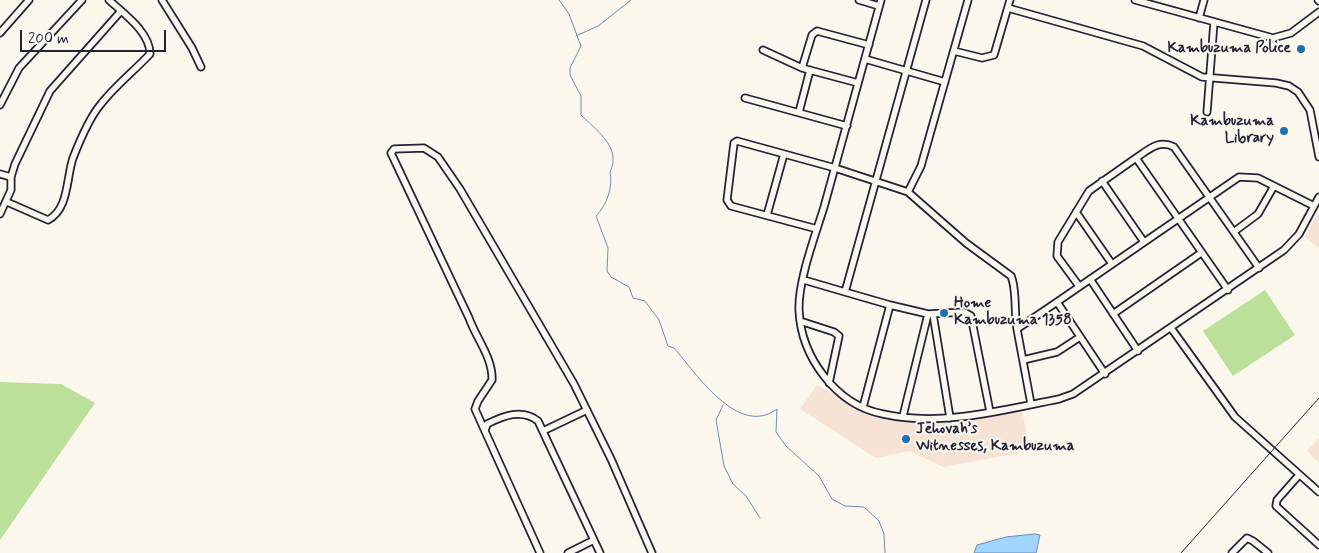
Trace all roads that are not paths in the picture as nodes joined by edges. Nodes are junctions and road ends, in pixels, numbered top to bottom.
1 (29, 0) edge
2 (82, 0) edge
3 (110, 0) edge
4 (162, 0) edge
5 (859, 0) edge
6 (926, 0) edge
7 (968, 0) edge
8 (1010, 0) edge
9 (1135, 0) edge
10 (1163, 0) edge
11 (1204, 0) edge
12 (880, 3) edge
13 (1161, 7) junction
14 (1008, 8) junction
15 (121, 11) junction
16 (1319, 12) edge
17 (1199, 18) junction
18 (1214, 22) junction
19 (0, 33) edge
20 (869, 45) junction
21 (763, 50) dead end
22 (954, 51) junction
23 (865, 59) junction
24 (201, 67) dead end
25 (802, 68) junction
26 (810, 70) junction
27 (907, 71) junction
28 (1209, 78) junction
29 (945, 82) junction
30 (858, 83) junction
31 (745, 98) dead end
32 (0, 105) edge
33 (799, 112) junction
34 (1207, 112) dead end
35 (847, 126) junction
36 (784, 154) junction
37 (1319, 157) edge
38 (1136, 158) junction
39 (835, 168) junction
40 (0, 174) edge
41 (11, 177) junction
42 (876, 180) junction
43 (1102, 181) junction
44 (1274, 186) junction
45 (908, 192) junction
46 (1210, 196) junction
47 (1319, 197) edge
48 (7, 202) junction
49 (1314, 206) junction
50 (1076, 212) junction
51 (0, 214) edge
52 (767, 216) junction
53 (1178, 219) junction
54 (817, 229) junction
55 (1235, 231) junction
56 (1144, 242) junction
57 (1202, 253) junction
58 (1112, 264) junction
59 (1259, 268) junction
60 (1090, 279) junction
61 (804, 280) junction
62 (1079, 286) junction
63 (1228, 290) junction
64 (844, 292) junction
65 (1057, 302) junction
66 (890, 304) junction
67 (931, 314) junction
68 (1114, 314) junction
69 (800, 321) junction
70 (1172, 328) junction
71 (1017, 329) junction
72 (1080, 337) junction
73 (1138, 352) junction
74 (1023, 360) junction
75 (1105, 374) junction
76 (829, 383) junction
77 (1031, 404) junction
78 (863, 407) junction
79 (587, 410) junction
80 (990, 412) junction
81 (903, 416) junction
82 (950, 418) junction
83 (484, 431) junction
84 (543, 431) junction
85 (1299, 475) junction
86 (1319, 492) edge
87 (594, 540) junction
88 (1319, 545) edge
89 (540, 553) edge
90 (568, 553) edge
91 (600, 553) edge
92 (652, 553) edge
93 (1232, 553) edge
94 (1268, 553) edge

1 - 19 street
2 - 32 street
3 - 15 street
4 - 24 street
5 - 12 street
6 - 27 street
7 - 22 street
8 - 14 street
9 - 13 street
10 - 13 street
11 - 17 street
12 - 20 street
13 - 17 street
14 - 22 street
14 - 28 street
15 - 41 street
15 - 48 street
16 - 18 street
17 - 18 street
18 - 28 street
20 - 23 street
20 - 25 street
21 - 25 street
22 - 29 street
23 - 27 street
23 - 30 street
25 - 26 street
26 - 30 street
26 - 33 street
27 - 29 street
27 - 42 street
28 - 34 street
28 - 37 street
29 - 45 street
30 - 35 street
31 - 33 street
33 - 35 street
35 - 39 street
36 - 39 street
36 - 52 street
36 - 52 street
38 - 43 street
38 - 46 street
38 - 53 street
39 - 42 street
39 - 54 street
40 - 41 street
41 - 48 street
42 - 45 street
42 - 64 street
43 - 50 street
43 - 56 street
44 - 46 street
44 - 49 street
44 - 55 street
45 - 71 street
46 - 53 street
46 - 55 street
47 - 49 street
48 - 51 street
49 - 59 street
50 - 58 street
50 - 62 street
52 - 54 street
53 - 56 street
53 - 57 street
54 - 61 street
55 - 59 street
56 - 58 street
57 - 63 street
57 - 68 street
58 - 60 street
59 - 63 street
60 - 62 street
60 - 68 street
61 - 64 street
61 - 69 street
62 - 65 street
63 - 70 street
64 - 66 street
65 - 71 street
65 - 72 street
66 - 67 street
66 - 78 street
67 - 80 street
67 - 81 street
67 - 82 street
68 - 73 street
69 - 76 street
69 - 76 street
70 - 73 street
70 - 85 street
71 - 74 street
72 - 74 street
72 - 75 street
73 - 75 street
74 - 77 street
75 - 77 street
76 - 78 street
77 - 80 street
78 - 81 street
79 - 83 street
79 - 84 street
79 - 92 street
80 - 82 street
81 - 82 street
83 - 84 street
83 - 89 street
84 - 87 street
85 - 86 street
85 - 88 street
87 - 90 street
87 - 91 street
93 - 94 street

